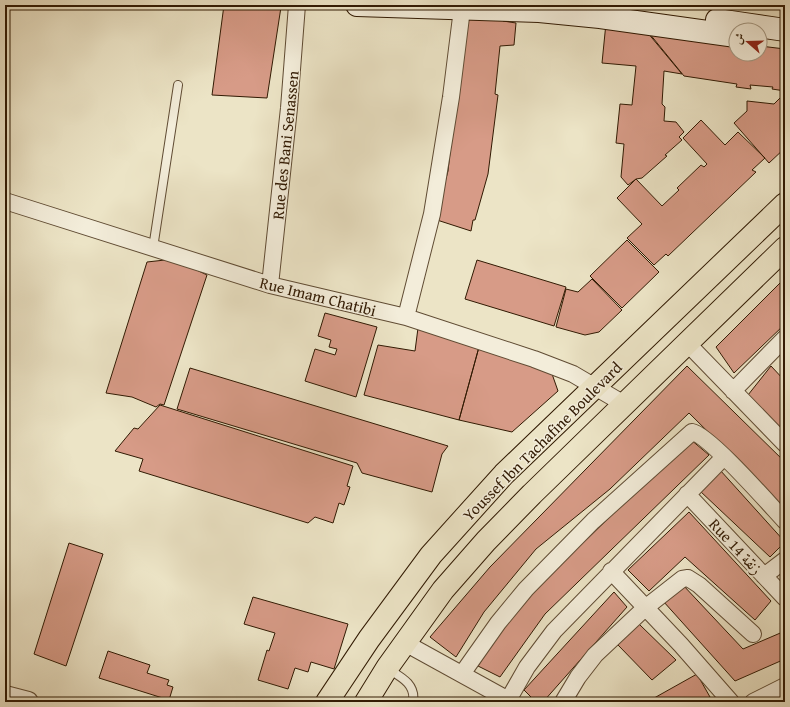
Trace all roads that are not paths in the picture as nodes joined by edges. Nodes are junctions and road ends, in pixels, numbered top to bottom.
1 (297, 5) edge
2 (357, 5) edge
3 (463, 7) edge
4 (603, 9) edge
5 (785, 30) edge
6 (728, 34) edge
7 (768, 40) edge
8 (785, 43) edge
9 (178, 85) dead end
10 (5, 201) edge
11 (785, 204) edge
12 (153, 248) junction
13 (785, 248) edge
14 (270, 285) junction
15 (406, 317) junction
16 (688, 344) junction
17 (782, 348) edge
18 (595, 386) junction
19 (733, 391) junction
20 (624, 404) junction
21 (785, 444) edge
22 (724, 457) junction
23 (687, 494) junction
24 (785, 521) edge
25 (785, 560) edge
26 (611, 571) junction
27 (764, 576) junction
28 (785, 598) edge
29 (645, 608) junction
30 (753, 634) dead end
31 (405, 643) junction
32 (387, 668) junction
33 (462, 674) junction
34 (785, 686) edge
35 (5, 696) edge
36 (509, 701) edge
37 (28, 702) edge
38 (327, 702) edge
39 (366, 702) edge
40 (413, 702) edge
41 (563, 702) edge
42 (731, 702) edge
43 (753, 702) edge

1 - 14 street, Rue des Bani Senassen
2 - 3 main road
3 - 4 main road
3 - 15 street
4 - 5 main road
4 - 6 main road
7 - 8 main road
9 - 12 lane
10 - 12 street, Rue Imam Chatibi
11 - 18 main road, Youssef Ibn Tachafine Boulevard
12 - 14 street, Rue Imam Chatibi
13 - 16 main road, Youssef Ibn Tachafine Boulevard
14 - 15 street, Rue Imam Chatibi
15 - 18 street, Rue Imam Chatibi
16 - 19 street
16 - 20 main road, Youssef Ibn Tachafine Boulevard
17 - 19 street
18 - 20 street, Rue Imam Chatibi
18 - 38 main road, Youssef Ibn Tachafine Boulevard
19 - 21 street
20 - 31 main road, Youssef Ibn Tachafine Boulevard
22 - 23 street
22 - 24 street
22 - 33 street
23 - 26 street
23 - 27 street, Rue 14 زنقة
25 - 27 street
26 - 29 street
26 - 36 street
27 - 28 street, Rue 14 زنقة
29 - 30 street
29 - 41 street
29 - 42 street
31 - 32 main road, Youssef Ibn Tachafine Boulevard
31 - 33 street
32 - 39 main road, Youssef Ibn Tachafine Boulevard
32 - 40 lane
33 - 36 street
34 - 43 street
35 - 37 street

